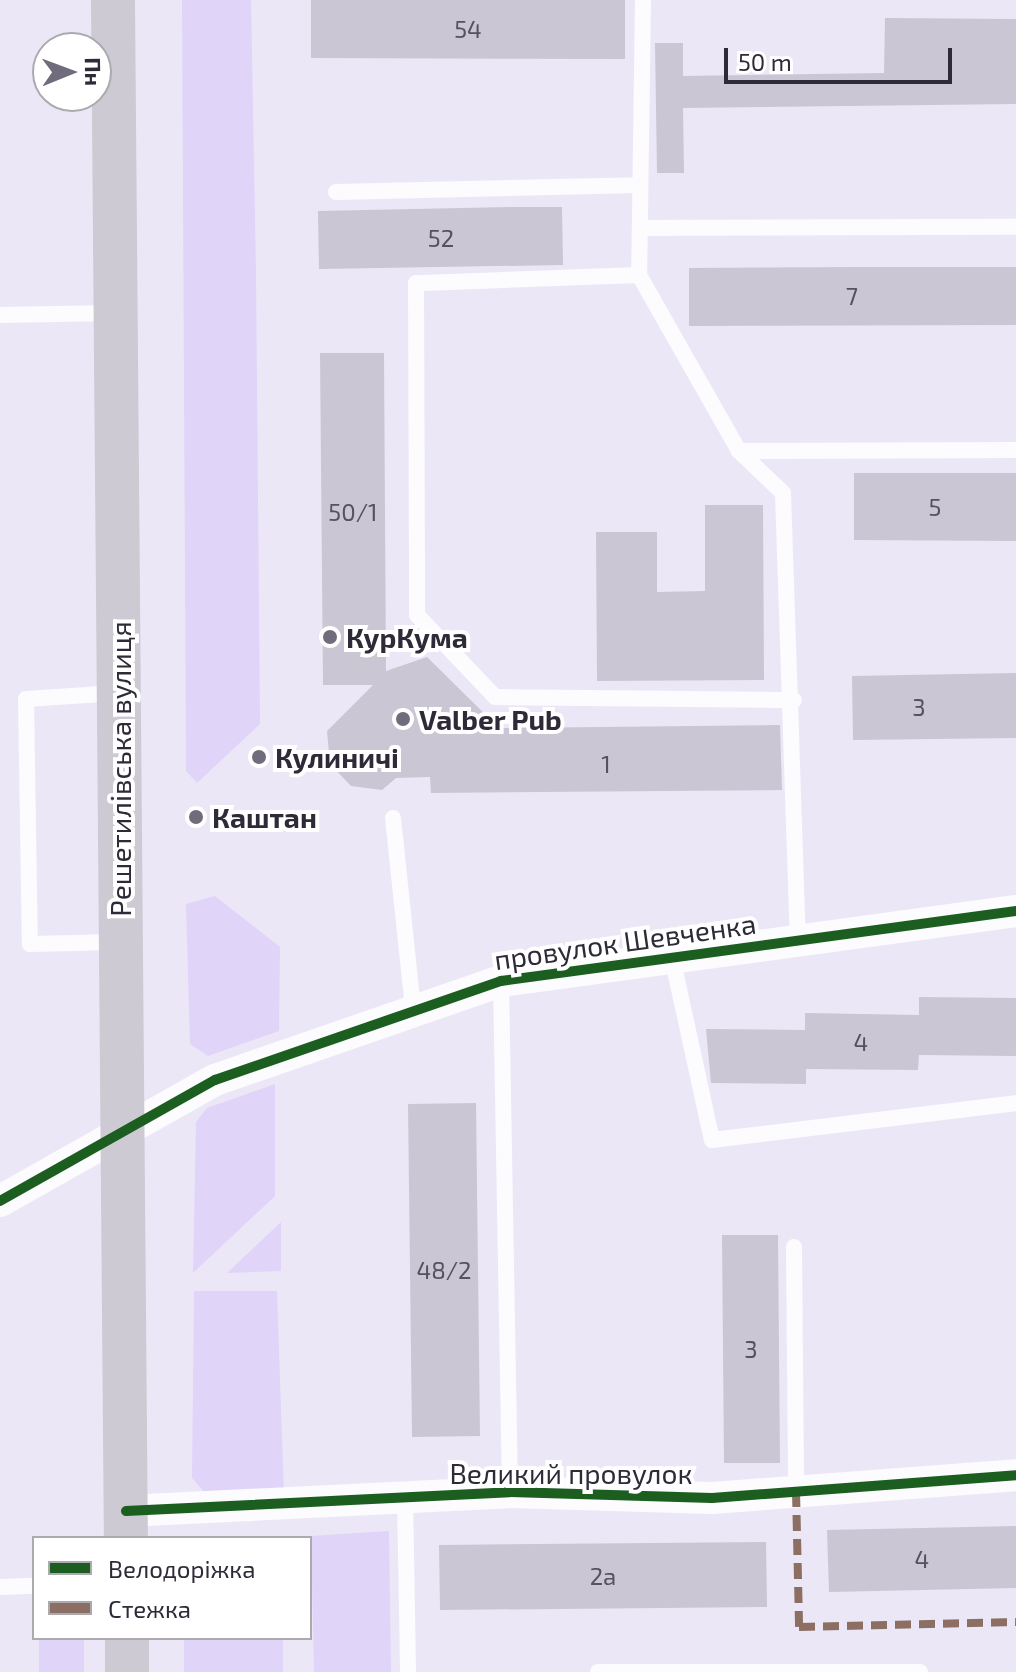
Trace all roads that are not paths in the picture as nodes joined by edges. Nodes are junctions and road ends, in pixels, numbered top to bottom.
1 (113, 0) edge
2 (643, 0) edge
3 (639, 185) junction
4 (336, 192) dead end
5 (1016, 227) edge
6 (641, 228) junction
7 (639, 275) junction
8 (116, 313) junction
9 (0, 315) edge
10 (1016, 450) edge
11 (739, 451) junction
12 (119, 693) junction
13 (794, 700) junction
14 (393, 818) dead end
15 (1016, 911) edge
16 (798, 940) junction
17 (121, 942) junction
18 (672, 957) junction
19 (501, 981) junction
20 (413, 1007) junction
21 (1016, 1103) edge
22 (123, 1128) junction
23 (0, 1201) edge
24 (794, 1247) dead end
25 (1016, 1475) edge
26 (796, 1491) junction
27 (510, 1492) junction
28 (405, 1497) junction
29 (126, 1525) edge
30 (32, 1586) edge
31 (0, 1587) edge
32 (127, 1640) edge
33 (710, 1671) edge
34 (127, 1672) edge
35 (408, 1672) edge
36 (598, 1672) edge
37 (920, 1672) edge

1 - 8 main road, Решетилівська вулиця
2 - 3 lane
3 - 4 lane
3 - 6 lane
5 - 6 lane
6 - 7 lane
7 - 11 lane
7 - 13 lane
8 - 9 lane
8 - 12 main road, Решетилівська вулиця
10 - 11 lane
11 - 13 lane
12 - 17 main road, Решетилівська вулиця
12 - 17 lane
13 - 16 lane
14 - 20 lane
15 - 16 street, провулок Шевченка
16 - 18 street, провулок Шевченка
17 - 22 main road, Решетилівська вулиця
18 - 19 street, провулок Шевченка
18 - 21 lane
19 - 20 street, провулок Шевченка
19 - 27 lane
20 - 22 street, провулок Шевченка
22 - 23 street, провулок Шевченка
22 - 29 main road, Решетилівська вулиця
24 - 26 lane
25 - 26 street, Великий провулок
26 - 27 street, Великий провулок
27 - 28 street, Великий провулок
28 - 29 street, Великий провулок
28 - 35 lane
30 - 31 lane
32 - 34 main road
33 - 36 lane
33 - 37 lane

